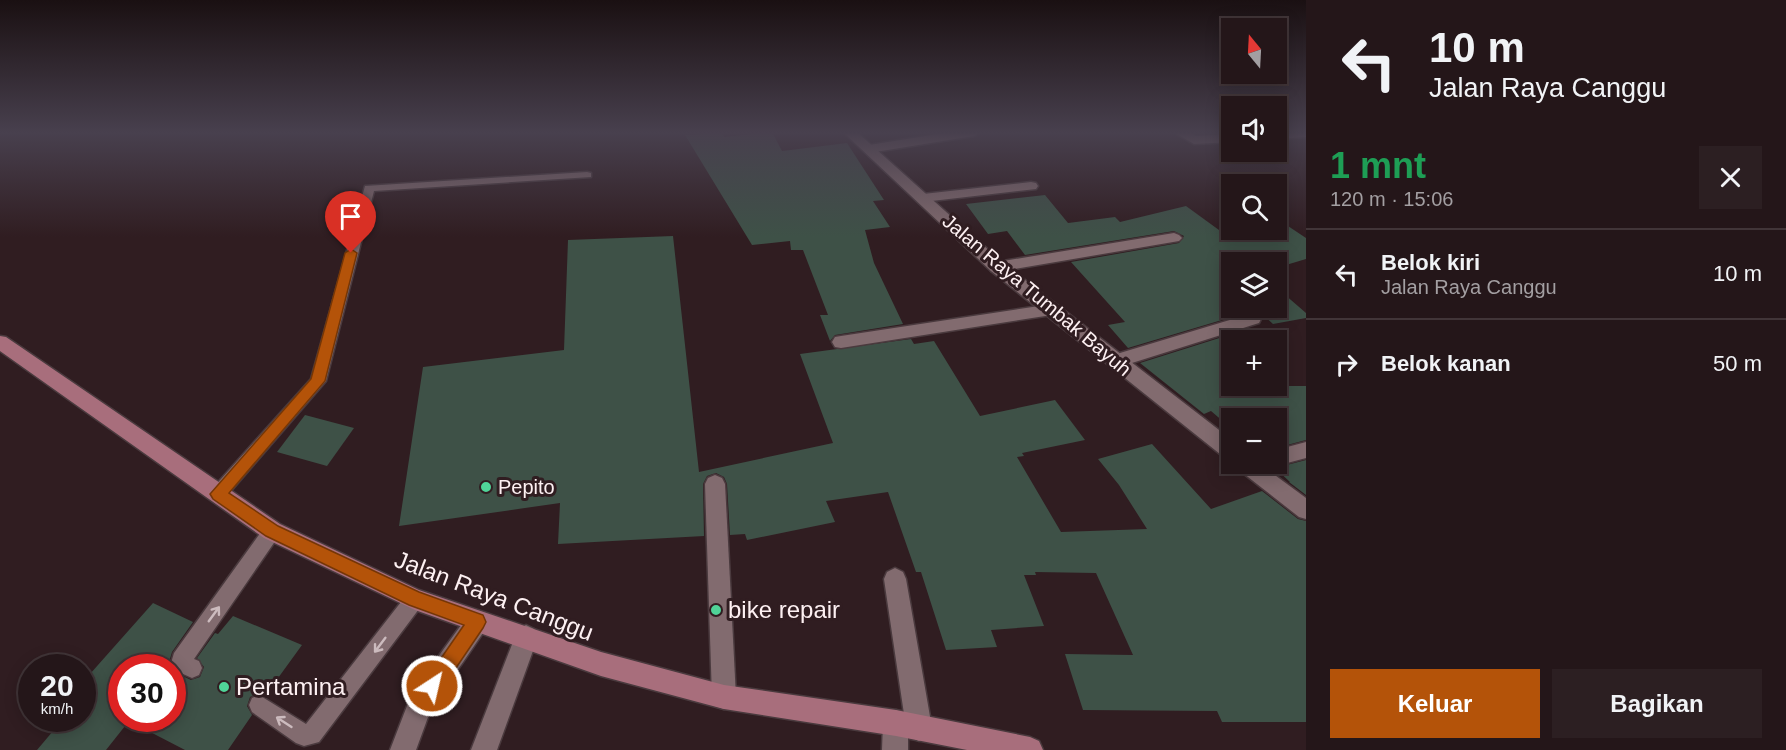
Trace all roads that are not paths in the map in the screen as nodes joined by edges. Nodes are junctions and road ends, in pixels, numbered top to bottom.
1 (889, 167) edge
2 (587, 175) dead end
3 (1031, 186) dead end
4 (923, 198) junction
5 (1174, 238) dead end
6 (997, 267) junction
7 (1052, 310) junction
8 (1253, 319) dead end
9 (0, 342) edge
10 (841, 342) dead end
11 (1116, 361) junction
12 (1221, 443) edge
13 (1306, 450) edge
14 (1287, 455) edge
15 (1263, 474) edge
16 (715, 484) dead end
17 (218, 494) junction
18 (1306, 510) edge
19 (272, 531) junction
20 (896, 579) dead end
21 (415, 599) junction
22 (477, 622) junction
23 (526, 637) junction
24 (192, 668) dead end
25 (724, 696) junction
26 (259, 705) dead end
27 (907, 726) junction
28 (403, 750) edge
29 (484, 750) edge
30 (895, 750) edge
31 (1030, 750) edge

1 - 4 street, Jalan Raya Tumbak Bayuh
2 - 17 lane
3 - 4 street
4 - 6 street, Jalan Raya Tumbak Bayuh
5 - 6 street
6 - 7 street, Jalan Raya Tumbak Bayuh
7 - 10 street
7 - 11 street, Jalan Raya Tumbak Bayuh
8 - 11 street
9 - 17 main road, Jalan Raya Canggu
11 - 12 street, Jalan Raya Tumbak Bayuh
13 - 14 street
15 - 18 street
16 - 25 street
17 - 19 main road, Jalan Raya Canggu
19 - 21 main road, Jalan Raya Canggu
24 -> 19 lane
20 - 27 street
21 - 22 main road, Jalan Raya Canggu
21 -> 26 lane
22 - 23 main road, Jalan Raya Canggu
22 - 28 street
23 - 25 main road, Jalan Raya Canggu
23 - 29 street
25 - 27 main road, Jalan Raya Canggu
27 - 30 street
27 - 31 main road, Jalan Raya Canggu

